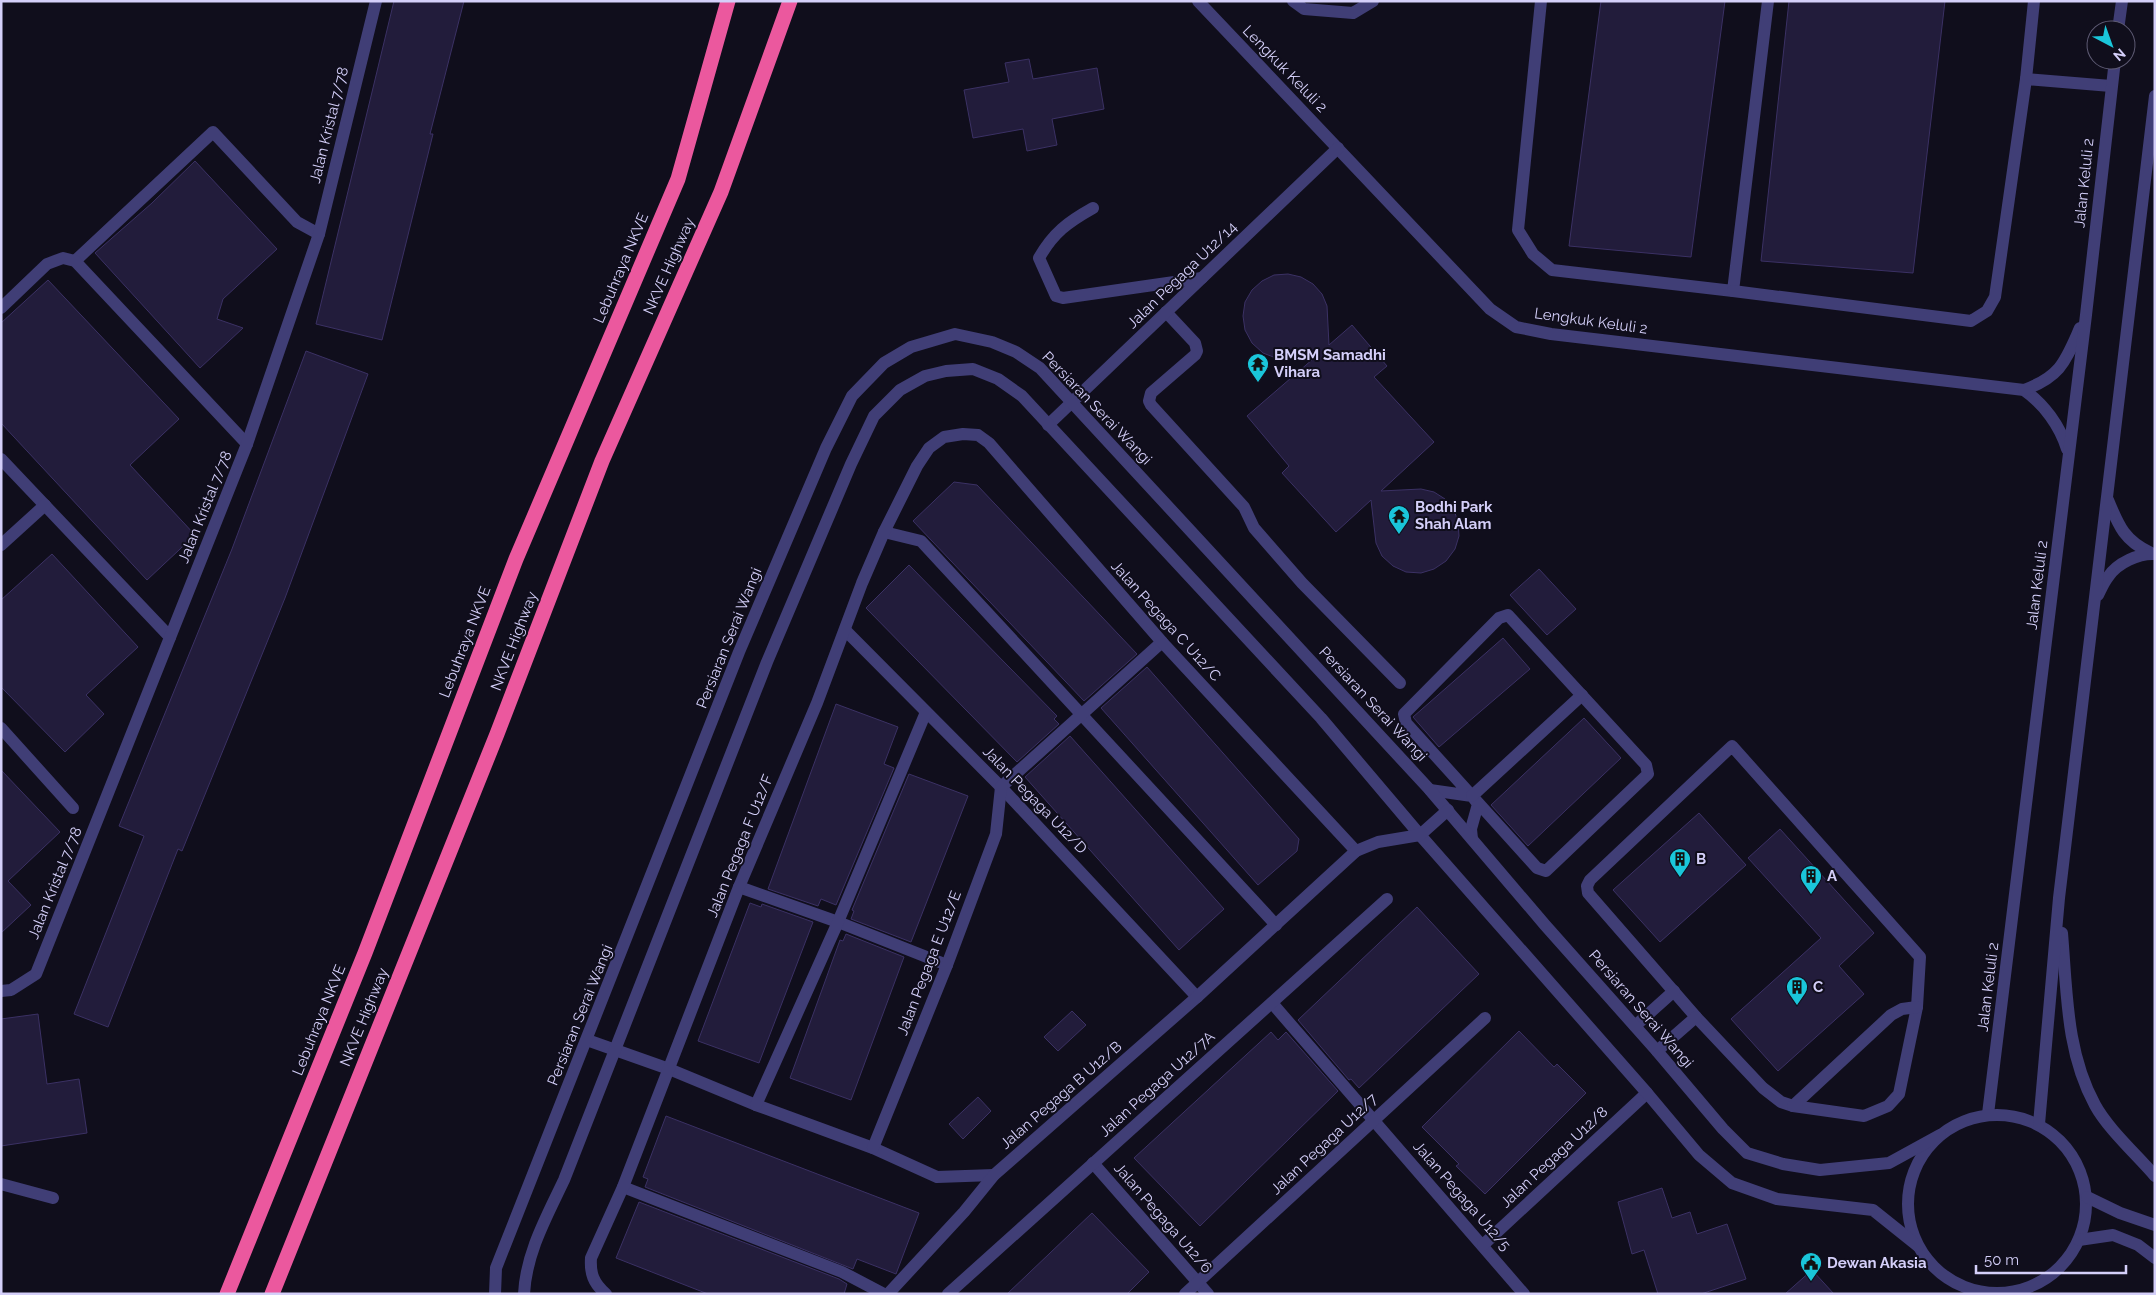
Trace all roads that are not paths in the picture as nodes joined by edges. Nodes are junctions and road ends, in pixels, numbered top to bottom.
1 (376, 1) edge
2 (728, 1) edge
3 (790, 1) edge
4 (1198, 1) edge
5 (1293, 1) edge
6 (1373, 1) edge
7 (1541, 1) edge
8 (1768, 1) edge
9 (2034, 1) edge
10 (2122, 1) edge
11 (2119, 20) edge
12 (2113, 70) edge
13 (2026, 79) junction
14 (2111, 86) junction
15 (2155, 96) edge
16 (1338, 148) junction
17 (1093, 208) dead end
18 (319, 234) junction
19 (75, 261) junction
20 (1202, 278) junction
21 (1733, 291) junction
22 (1, 308) edge
23 (1166, 312) junction
24 (2086, 315) junction
25 (2024, 390) junction
26 (1072, 402) junction
27 (1048, 425) junction
28 (944, 438) joint
29 (247, 444) junction
30 (2069, 455) junction
31 (1, 459) edge
32 (2107, 498) junction
33 (45, 505) junction
34 (884, 532) junction
35 (1, 545) edge
36 (2153, 553) edge
37 (2094, 603) junction
38 (845, 630) junction
39 (170, 637) junction
40 (1162, 642) junction
41 (1400, 683) dead end
42 (1582, 695) junction
43 (926, 712) junction
44 (1082, 713) junction
45 (1, 728) edge
46 (1001, 787) junction
47 (1430, 790) junction
48 (1472, 796) junction
49 (73, 808) dead end
50 (1448, 810) junction
51 (1420, 835) junction
52 (1472, 839) junction
53 (1356, 851) junction
54 (739, 887) junction
55 (2058, 898) junction
56 (1387, 899) dead end
57 (838, 922) junction
58 (1276, 925) junction
59 (947, 966) junction
60 (1, 991) edge
61 (1674, 991) junction
62 (1197, 997) junction
63 (1272, 1003) junction
64 (1916, 1006) junction
65 (1696, 1016) junction
66 (1485, 1018) dead end
67 (1635, 1026) junction
68 (587, 1040) junction
69 (616, 1050) junction
70 (1657, 1051) junction
71 (669, 1070) junction
72 (1647, 1093) junction
73 (756, 1105) junction
74 (1793, 1106) junction
75 (1988, 1114) junction
76 (1374, 1120) junction
77 (2039, 1124) junction
78 (1940, 1135) junction
79 (873, 1148) junction
80 (1093, 1164) junction
81 (994, 1175) junction
82 (2155, 1176) edge
83 (1, 1184) edge
84 (623, 1187) junction
85 (2087, 1196) junction
86 (53, 1198) dead end
87 (2155, 1225) edge
88 (2079, 1240) junction
89 (1483, 1245) junction
90 (1918, 1246) junction
91 (2155, 1258) edge
92 (1198, 1282) junction
93 (1975, 1292) edge
94 (2008, 1293) edge
95 (227, 1294) edge
96 (272, 1294) edge
97 (495, 1294) edge
98 (524, 1294) edge
99 (606, 1294) edge
100 (884, 1294) edge
101 (888, 1294) edge
102 (948, 1294) edge
103 (1185, 1294) edge
104 (1208, 1294) edge
105 (1524, 1294) edge

1 - 18 street, Jalan Kristal 7/78
2 - 95 highway, Lebuhraya NKVE
3 - 96 highway, NKVE Highway
4 - 16 street, Lengkuk Keluli 2
5 - 6 street
7 - 21 street
8 - 21 street
9 - 13 street
10 - 11 street
12 - 14 street, Jalan Keluli 2
13 - 14 street
13 - 21 street
14 - 24 street, Jalan Keluli 2
15 - 32 street
16 - 20 street, Jalan Pegaga U12/14
16 - 25 street, Lengkuk Keluli 2
17 - 20 street
18 - 19 street
18 - 29 street, Jalan Kristal 7/78
19 - 22 street
19 - 29 street
20 - 23 street, Jalan Pegaga U12/14
23 - 26 street, Jalan Pegaga U12/14
23 - 41 street
24 - 25 street
24 - 30 street, Jalan Keluli 2
25 - 30 street
26 - 27 street, Jalan Pegaga U12/14
26 - 47 street, Persiaran Serai Wangi
26 - 68 street, Persiaran Serai Wangi
27 - 51 street
27 - 69 street
28 - 34 street, Jalan Pegaga F U12/F
28 - 40 street, Jalan Pegaga C U12/C
29 - 39 street, Jalan Kristal 7/78
30 - 75 street, Jalan Keluli 2
31 - 33 street
32 - 36 street
32 - 37 street
33 - 35 street
33 - 39 street
34 - 38 street, Jalan Pegaga F U12/F
34 - 44 street
36 - 37 street
37 - 55 street
38 - 43 street, Jalan Pegaga U12/D
38 - 54 street, Jalan Pegaga F U12/F
39 - 60 street, Jalan Kristal 7/78
40 - 44 street
40 - 53 street, Jalan Pegaga C U12/C
42 - 48 street
42 - 48 street
42 - 48 street
43 - 46 street, Jalan Pegaga U12/D
43 - 57 street
44 - 46 street
44 - 58 street
45 - 49 street
46 - 59 street, Jalan Pegaga E U12/E
46 - 62 street, Jalan Pegaga U12/D
47 - 48 street
47 - 50 street, Persiaran Serai Wangi
48 - 52 street
50 - 51 street
50 - 52 street, Persiaran Serai Wangi
51 - 53 street, Jalan Pegaga B U12/B
51 - 72 street
52 - 67 street, Persiaran Serai Wangi
53 - 58 street, Jalan Pegaga B U12/B
54 - 57 street
54 - 71 street, Jalan Pegaga F U12/F
55 - 77 street
55 - 82 street
56 - 63 street, Jalan Pegaga U12/7A
57 - 59 street
57 - 73 street
58 - 62 street, Jalan Pegaga B U12/B
59 - 79 street, Jalan Pegaga E U12/E
61 - 64 street
61 - 65 street
61 - 67 street
62 - 81 street, Jalan Pegaga B U12/B
63 - 76 street, Jalan Pegaga U12/5
63 - 80 street, Jalan Pegaga U12/7A
64 - 74 street
64 - 74 street
65 - 70 street
65 - 74 street
66 - 76 street, Jalan Pegaga U12/7
67 - 70 street, Persiaran Serai Wangi
68 - 69 street
68 - 97 street, Persiaran Serai Wangi
69 - 71 street
69 - 98 street
70 - 78 street, Persiaran Serai Wangi
71 - 73 street
71 - 84 street, Jalan Pegaga F U12/F
72 - 89 street, Jalan Pegaga U12/8
72 - 90 street
73 - 79 street
75 - 77 street
75 - 78 street
76 - 89 street, Jalan Pegaga U12/5
76 - 92 street, Jalan Pegaga U12/7
77 - 85 street
78 - 90 street
79 - 81 street
80 - 92 street, Jalan Pegaga U12/6
80 - 102 street, Jalan Pegaga U12/7A
81 - 101 street, Jalan Pegaga B U12/B
83 - 86 street
84 - 99 street, Jalan Pegaga F U12/F
84 - 100 street
85 - 87 street
85 - 88 street
88 - 91 street
88 - 94 street
89 - 105 street, Jalan Pegaga U12/5
90 - 93 street
92 - 103 street, Jalan Pegaga U12/7
92 - 104 street, Jalan Pegaga U12/6
93 - 94 street

